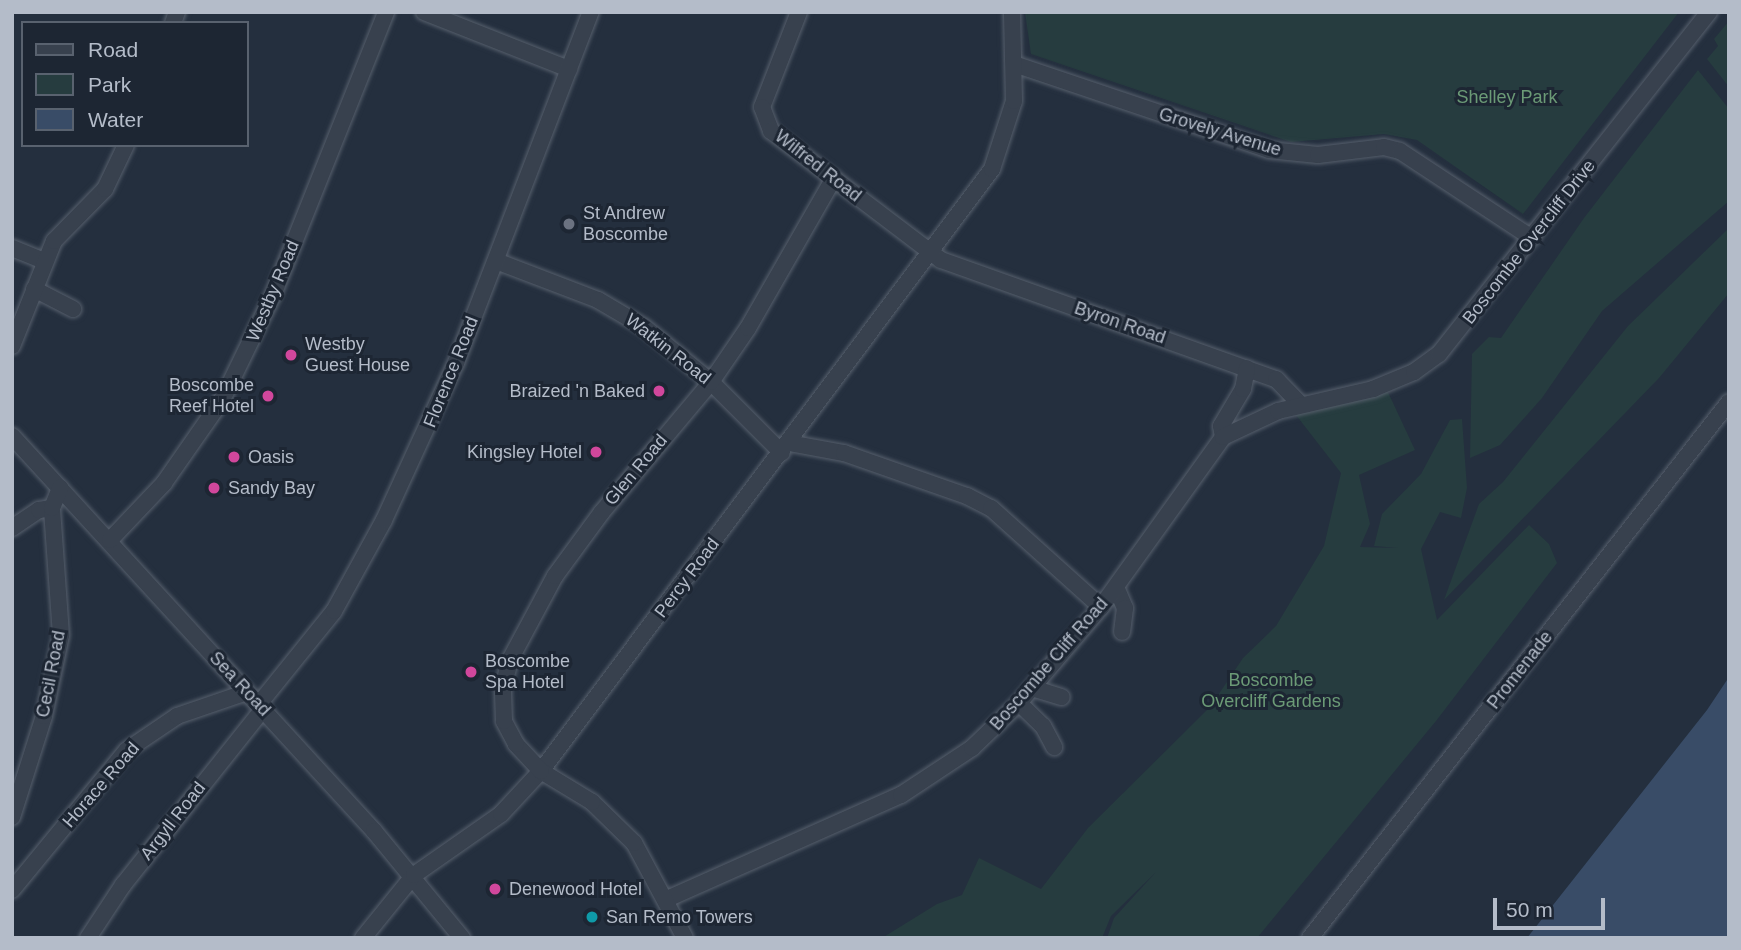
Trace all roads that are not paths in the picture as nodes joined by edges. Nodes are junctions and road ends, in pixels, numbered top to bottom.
1 (386, 12) edge
2 (424, 12) edge
3 (591, 12) edge
4 (799, 12) edge
5 (1012, 12) edge
6 (1709, 12) edge
7 (1014, 64) junction
8 (569, 69) junction
9 (125, 147) edge
10 (834, 178) junction
11 (1532, 238) junction
12 (12, 248) edge
13 (932, 253) junction
14 (45, 261) junction
15 (496, 261) junction
16 (34, 289) junction
17 (73, 309) dead end
18 (12, 346) edge
19 (1247, 368) junction
20 (710, 382) junction
21 (1729, 402) edge
22 (1301, 405) junction
23 (12, 436) edge
24 (1223, 437) junction
25 (785, 448) junction
26 (61, 488) junction
27 (52, 508) junction
28 (12, 528) edge
29 (110, 540) junction
30 (1116, 587) junction
31 (1101, 607) junction
32 (1122, 632) dead end
33 (1032, 688) junction
34 (247, 692) junction
35 (1062, 697) dead end
36 (1019, 703) junction
37 (261, 706) junction
38 (1054, 747) dead end
39 (541, 771) junction
40 (12, 816) edge
41 (414, 875) junction
42 (12, 890) edge
43 (667, 899) junction
44 (88, 938) edge
45 (363, 938) edge
46 (462, 938) edge
47 (685, 938) edge
48 (1310, 938) edge

1 - 29 street, Westby Road
2 - 8 street
3 - 8 street, Florence Road
4 - 10 street, Wilfred Road
5 - 7 street, Percy Road
6 - 11 street, Boscombe Overcliff Drive
7 - 11 street, Grovely Avenue
7 - 13 street, Percy Road
8 - 15 street, Florence Road
9 - 14 street
10 - 13 street, Wilfred Road
10 - 20 street, Glen Road
11 - 22 street, Boscombe Overcliff Drive
12 - 14 street
13 - 19 street, Byron Road
13 - 25 street, Percy Road
14 - 16 street
15 - 20 street, Watkin Road
15 - 37 street, Florence Road
16 - 17 street
16 - 18 street
19 - 22 street, Byron Road
19 - 24 street, Boscombe Cliff Road
20 - 25 street, Watkin Road
20 - 39 street, Glen Road
21 - 48 street, Promenade
22 - 24 street
23 - 26 street, Sea Road
24 - 30 street, Boscombe Cliff Road
25 - 31 street
25 - 39 street, Percy Road
26 - 27 street, Cecil Road
26 - 29 street, Sea Road
27 - 28 street
27 - 40 street, Cecil Road
29 - 34 street, Sea Road
30 - 31 street, Boscombe Cliff Road
30 - 32 street
31 - 33 street, Boscombe Cliff Road
33 - 35 street
33 - 36 street, Boscombe Cliff Road
34 - 37 street, Sea Road
34 - 42 street, Horace Road
36 - 38 street
36 - 43 street, Boscombe Cliff Road
37 - 41 street, Sea Road
37 - 44 street, Argyll Road
39 - 41 street, Percy Road
39 - 43 street, Glen Road
41 - 45 street, Percy Road
41 - 46 street, Sea Road
43 - 47 street, Glen Road

